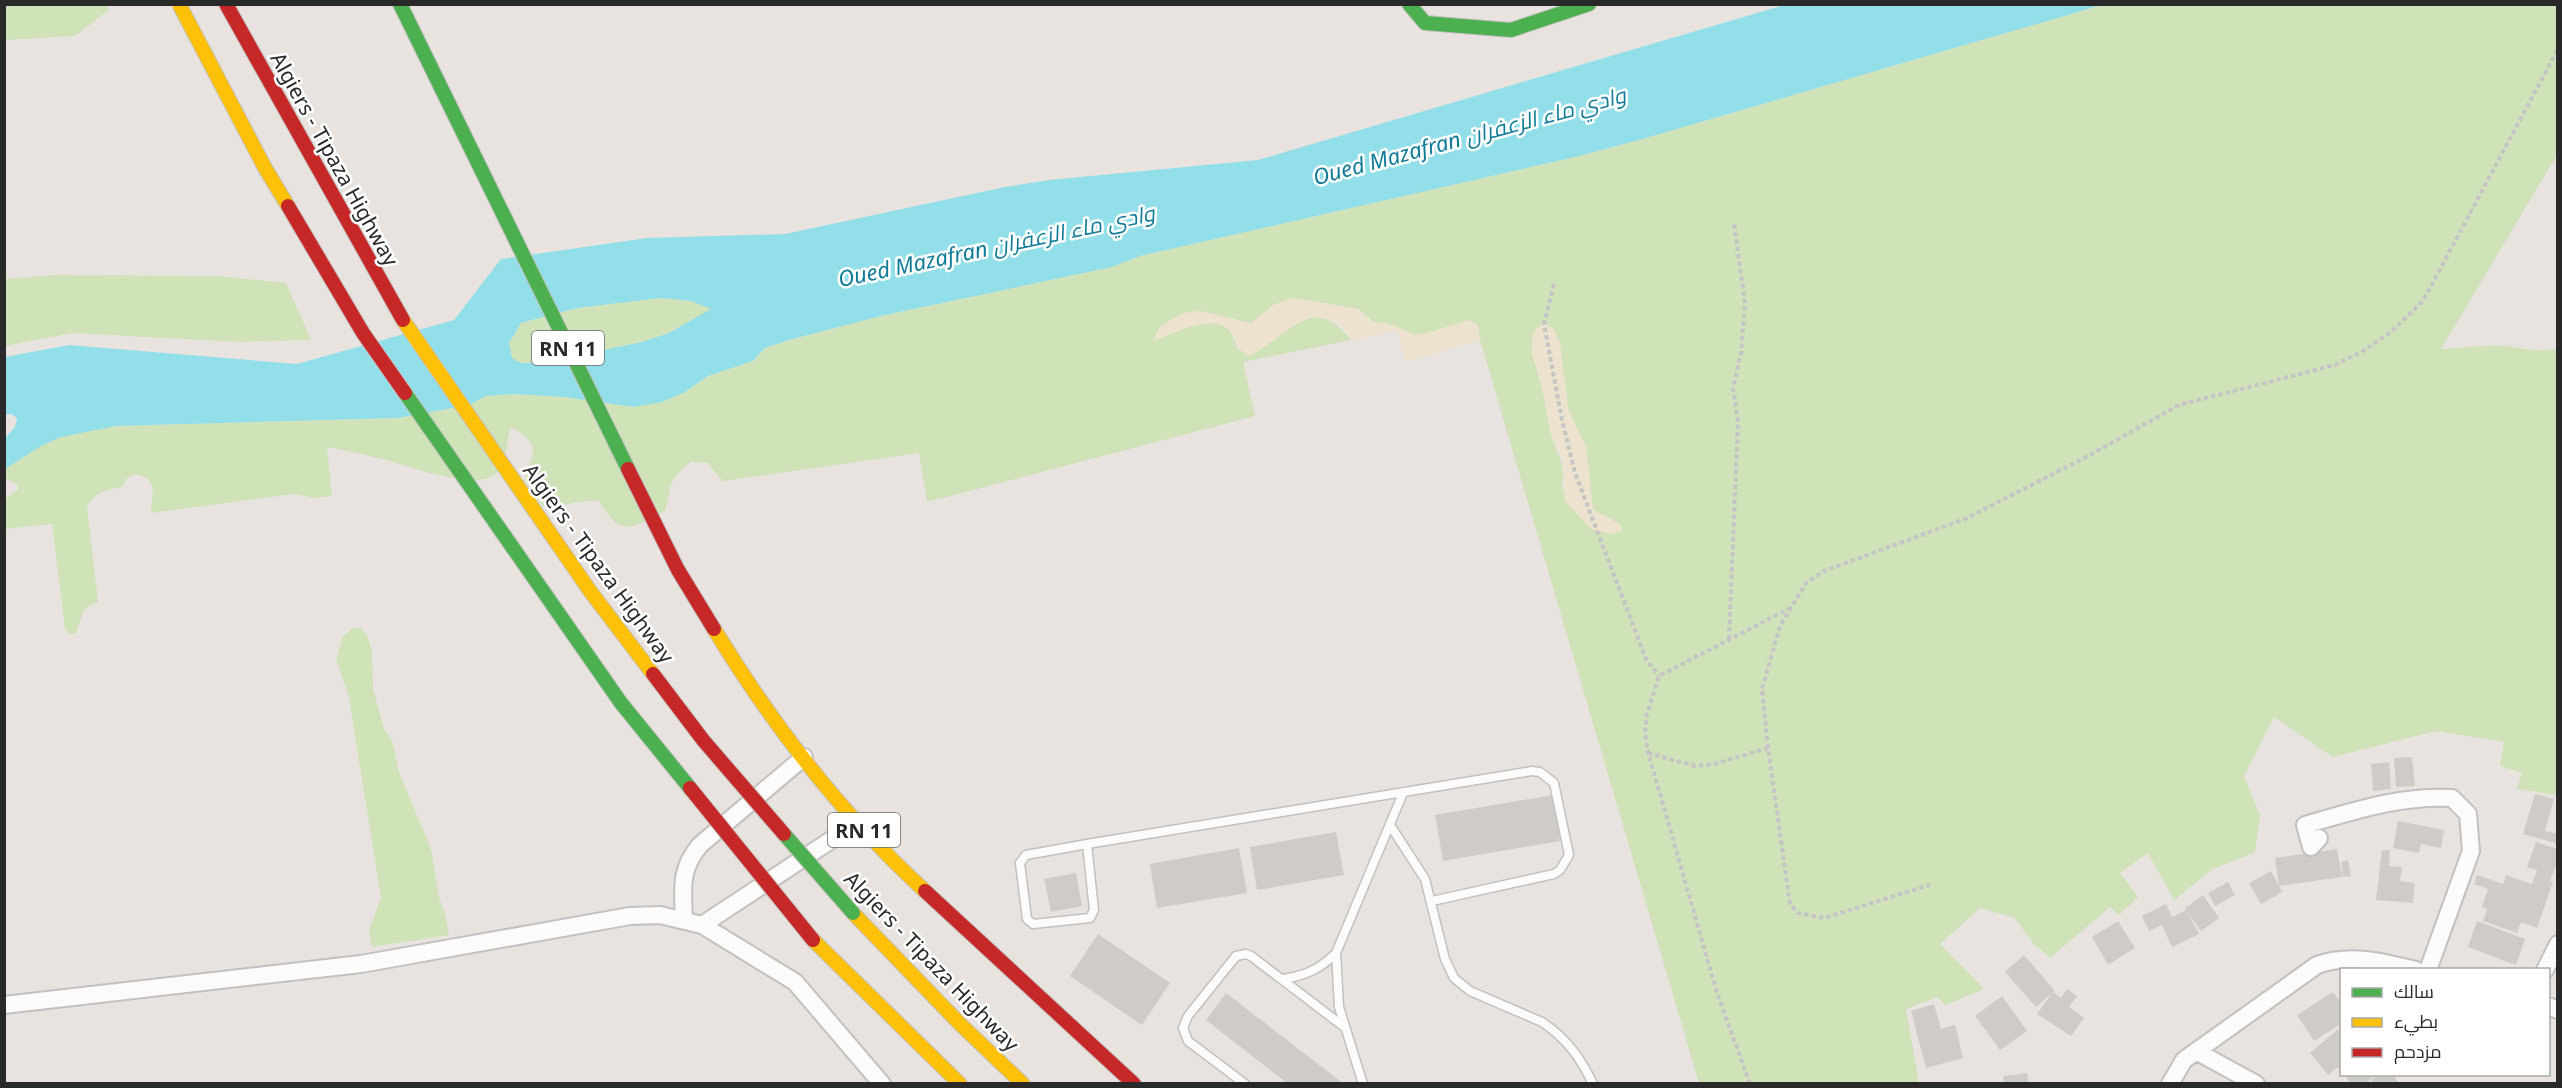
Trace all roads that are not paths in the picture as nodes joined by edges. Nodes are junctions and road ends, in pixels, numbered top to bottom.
1 (179, 4) edge
2 (226, 4) edge
3 (400, 4) edge
4 (1409, 4) edge
5 (1589, 4) edge
6 (804, 757) junction
7 (1403, 793) junction
8 (857, 823) junction
9 (1390, 825) junction
10 (2319, 838) dead end
11 (1087, 844) junction
12 (1432, 901) junction
13 (684, 920) junction
14 (702, 925) junction
15 (2558, 944) edge
16 (1336, 953) junction
17 (2411, 968) edge
18 (2428, 968) edge
19 (2546, 968) edge
20 (1282, 979) junction
21 (4, 1005) edge
22 (1344, 1026) junction
23 (2196, 1051) junction
24 (882, 1083) edge
25 (960, 1083) edge
26 (1023, 1083) edge
27 (1134, 1083) edge
28 (1245, 1083) edge
29 (1363, 1083) edge
30 (1593, 1083) edge
31 (2170, 1083) edge
32 (2256, 1083) edge

1 - 25 main road, bridge
2 - 26 main road, Algiers - Tipaza Highway, bridge
3 - 6 main road, RN 11
4 - 5 main road
6 - 8 main road, RN 11
6 - 13 street
7 - 9 lane
7 - 11 lane
7 - 12 lane
8 - 14 street
8 - 27 main road, RN 11
9 - 12 lane
9 - 16 lane
10 - 18 street
11 - 11 lane
12 - 30 lane
13 - 14 street
13 - 21 street
14 - 24 street
15 - 19 street
16 - 20 lane
16 - 22 lane
17 - 23 street
20 - 22 lane
20 - 28 lane
22 - 29 lane
23 - 31 street
23 - 32 street

